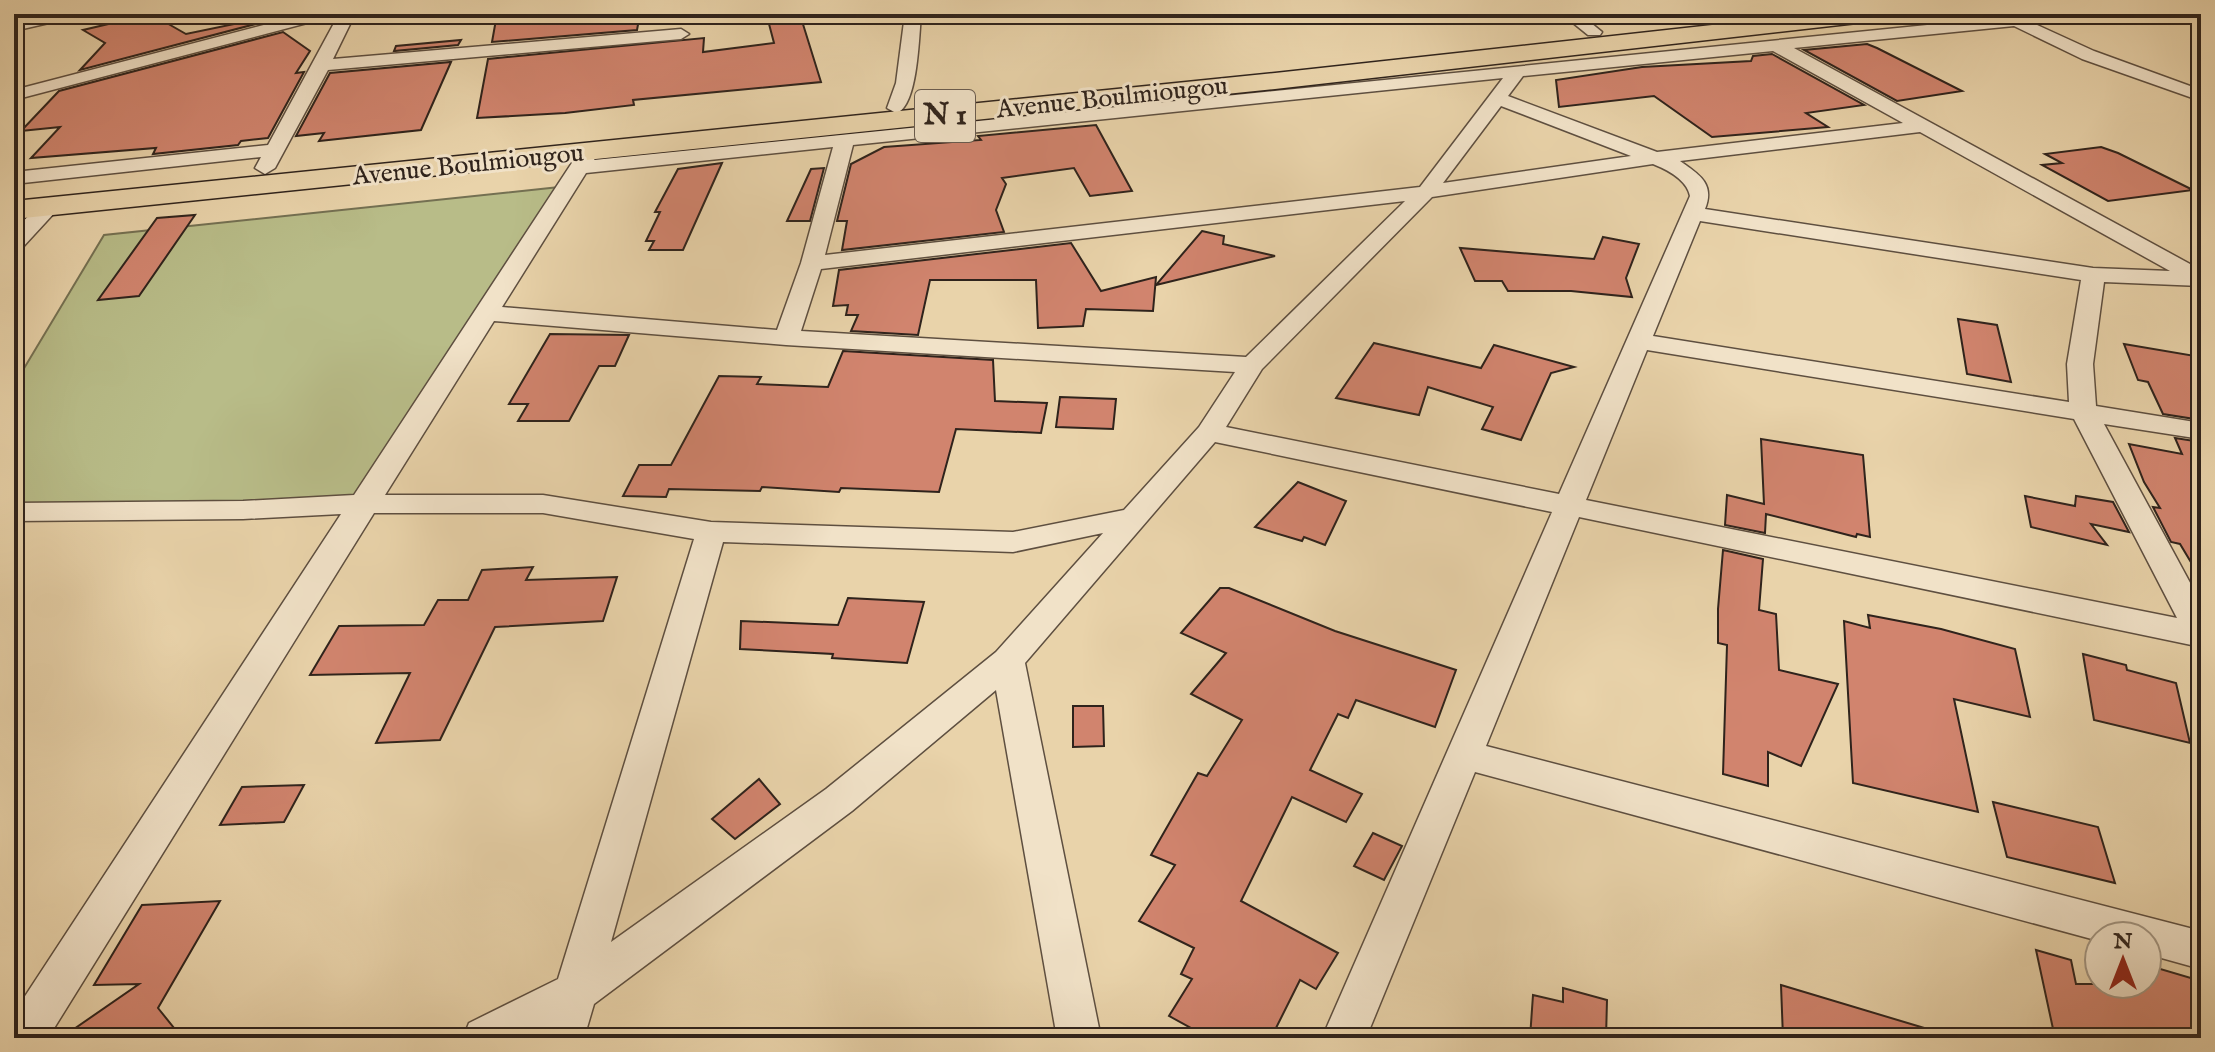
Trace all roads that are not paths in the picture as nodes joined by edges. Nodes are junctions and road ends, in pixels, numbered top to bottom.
1 (69, 14) edge
2 (324, 14) edge
3 (347, 14) edge
4 (913, 14) edge
5 (1289, 14) edge
6 (1333, 14) edge
7 (1382, 14) edge
8 (1449, 14) edge
9 (1570, 14) edge
10 (1875, 14) edge
11 (2083, 14) edge
12 (2017, 21) junction
13 (1751, 22) edge
14 (15, 28) edge
15 (1594, 32) junction
16 (681, 34) dead end
17 (1778, 47) junction
18 (322, 65) junction
19 (1517, 72) junction
20 (14, 95) edge
21 (2199, 95) edge
22 (1497, 98) junction
23 (896, 108) junction
24 (1923, 126) junction
25 (845, 140) junction
26 (1657, 158) junction
27 (269, 160) junction
28 (585, 160) junction
29 (14, 178) edge
30 (1426, 192) junction
31 (14, 194) edge
32 (50, 206) junction
33 (14, 210) edge
34 (1694, 214) junction
35 (14, 243) edge
36 (812, 263) junction
37 (2093, 275) junction
38 (2201, 279) edge
39 (488, 313) junction
40 (786, 338) junction
41 (1638, 341) junction
42 (1252, 365) junction
43 (2083, 410) junction
44 (2201, 431) edge
45 (1209, 432) junction
46 (365, 504) junction
47 (1567, 504) junction
48 (14, 512) edge
49 (1135, 517) junction
50 (711, 532) junction
51 (2201, 634) edge
52 (1008, 661) junction
53 (1462, 754) junction
54 (2201, 950) edge
55 (576, 992) junction
56 (23, 1038) edge
57 (485, 1038) edge
58 (562, 1038) edge
59 (1079, 1038) edge
60 (1344, 1038) edge

1 - 14 street
2 - 20 street
3 - 18 street
4 - 23 street
5 - 6 street
7 - 8 street
9 - 15 street
10 - 13 highway, Avenue Boulmiougou / N 1
11 - 12 street
12 - 17 street
12 - 21 street
13 - 15 highway, Avenue Boulmiougou / N 1
13 - 17 street
13 - 28 highway, Avenue Boulmiougou / N 1
15 - 23 highway, Avenue Boulmiougou / N 1
16 - 18 street
17 - 19 street
17 - 24 street
18 - 27 street
19 - 22 street
19 - 25 street
22 - 26 street
22 - 30 street
23 - 27 highway, Avenue Boulmiougou / N 1
24 - 26 street
24 - 38 street
25 - 28 street
25 - 36 street
26 - 30 street
26 - 34 street
27 - 29 street
27 - 31 highway, Avenue Boulmiougou / N 1
28 - 32 highway, Avenue Boulmiougou / N 1
28 - 39 street
30 - 36 street
30 - 42 street
32 - 33 highway, Avenue Boulmiougou / N 1
32 - 35 street
34 - 37 street
34 - 41 street
36 - 40 street
37 - 38 street
37 - 43 street
39 - 40 street
39 - 46 street
40 - 42 street
41 - 43 street
41 - 47 street
42 - 45 street
43 - 44 street
43 - 51 street
45 - 47 street
45 - 49 street
46 - 48 street
46 - 50 street
46 - 56 street
47 - 51 street
47 - 53 street
49 - 50 street
49 - 52 street
50 - 55 street
52 - 55 street
52 - 59 street
53 - 54 street
53 - 60 street
55 - 57 street
55 - 58 street

